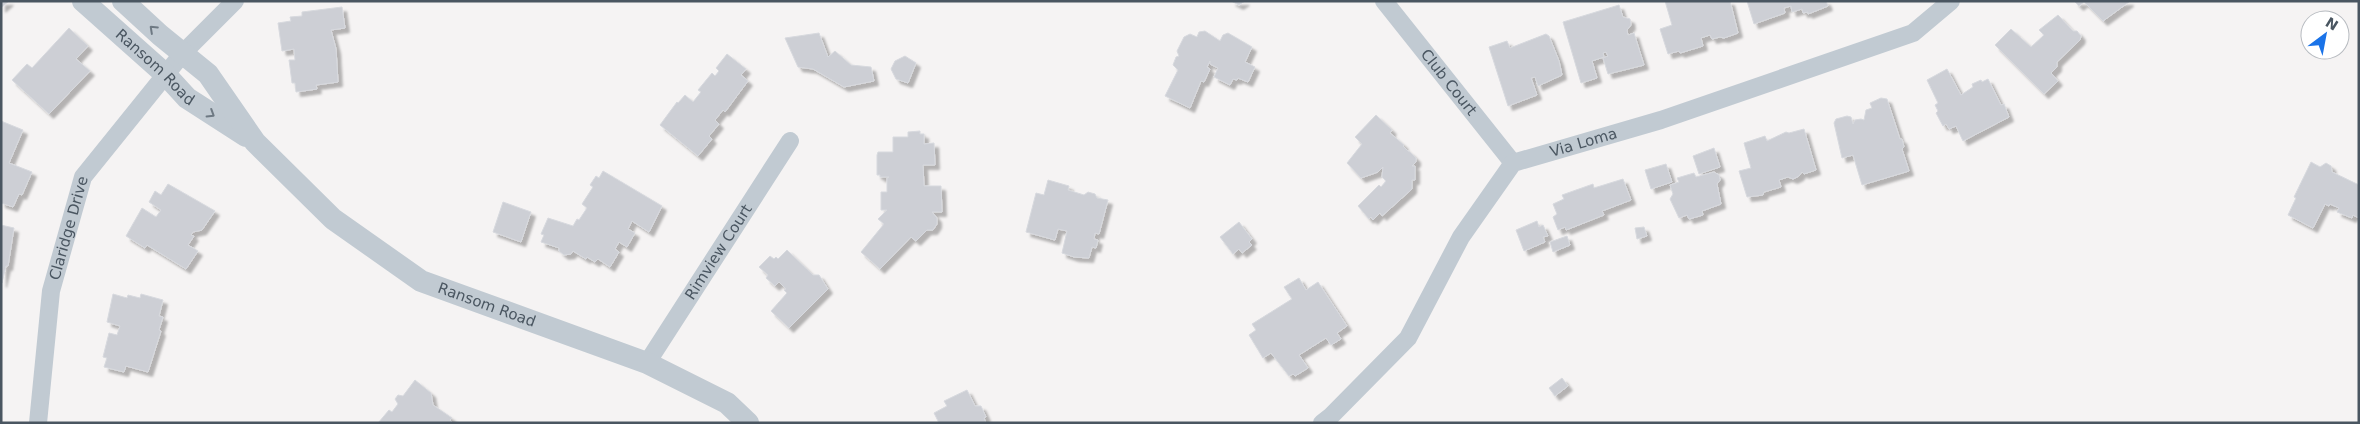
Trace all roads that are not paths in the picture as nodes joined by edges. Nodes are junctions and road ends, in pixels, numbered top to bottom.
1 (83, 1) edge
2 (123, 1) edge
3 (235, 1) edge
4 (1384, 1) edge
5 (1951, 1) edge
6 (183, 53) junction
7 (165, 74) junction
8 (790, 141) dead end
9 (255, 142) junction
10 (1513, 163) junction
11 (648, 363) junction
12 (38, 423) edge
13 (748, 423) edge
14 (1322, 423) edge

1 - 7 street, Ransom Road
6 -> 2 street, Ransom Road
3 - 6 street, Claridge Drive
4 - 10 street, Club Court
5 - 10 street, Via Loma
6 - 7 street, Claridge Drive
6 - 9 street, Ransom Road
7 -> 9 street, Ransom Road
7 - 12 street, Claridge Drive
8 - 11 street, Rimview Court
9 - 11 street, Ransom Road
10 - 14 street
11 - 13 street, Ransom Road

